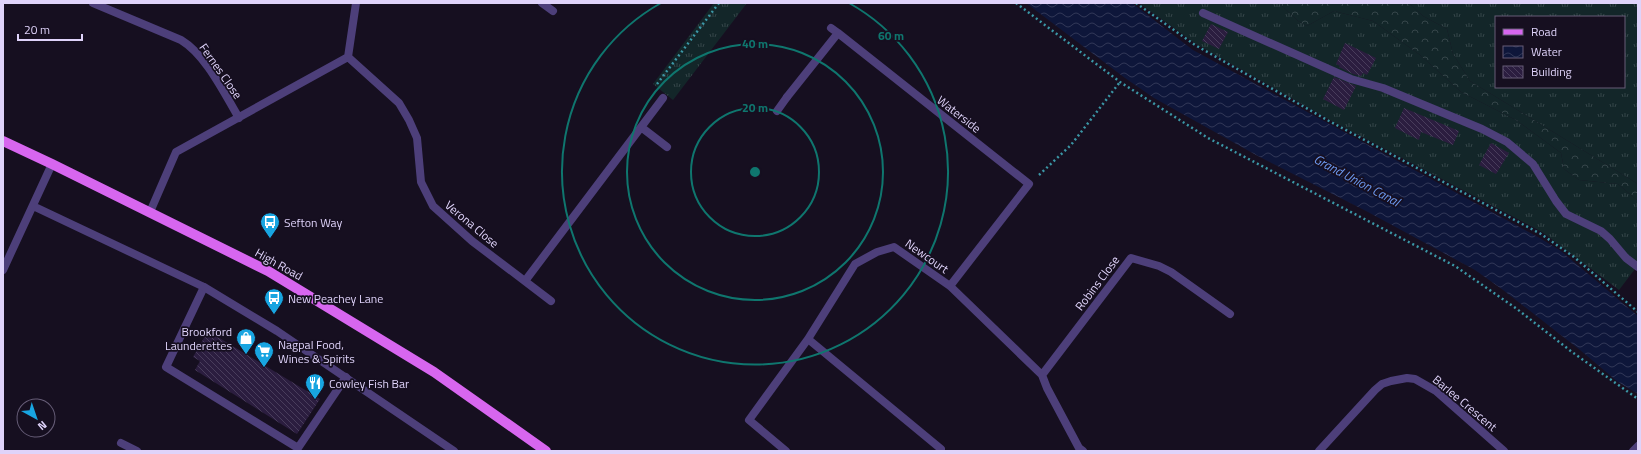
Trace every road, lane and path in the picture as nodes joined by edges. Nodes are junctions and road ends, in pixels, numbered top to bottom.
1 (93, 3) edge
2 (356, 3) edge
3 (542, 3) edge
4 (719, 3) edge
5 (1016, 3) edge
6 (1136, 3) edge
7 (553, 10) dead end
8 (1203, 13) dead end
9 (831, 28) dead end
10 (838, 33) junction
11 (348, 57) junction
12 (1120, 82) junction
13 (664, 98) joint
14 (777, 111) dead end
15 (239, 118) junction
16 (642, 127) junction
17 (3, 141) edge
18 (667, 147) dead end
19 (52, 164) junction
20 (1029, 184) junction
21 (33, 206) junction
22 (150, 212) junction
23 (1638, 267) edge
24 (3, 270) edge
25 (525, 281) junction
26 (950, 286) junction
27 (204, 287) junction
28 (551, 301) dead end
29 (1638, 312) edge
30 (1230, 314) dead end
31 (808, 339) junction
32 (1042, 375) junction
33 (346, 377) junction
34 (1638, 399) edge
35 (122, 443) dead end
36 (1638, 446) edge
37 (297, 450) edge
38 (137, 451) edge
39 (454, 451) edge
40 (546, 451) edge
41 (786, 451) edge
42 (940, 451) edge
43 (1083, 451) edge
44 (1319, 451) edge
45 (1504, 451) edge
46 (1633, 451) edge

1 - 15 street, Fernes Close
2 - 11 street
3 - 7 street
4 - 13 path
5 - 12 path
6 - 29 path
8 - 23 street
9 - 10 street, Waterside
10 - 14 street
10 - 20 street, Waterside
11 - 15 street
11 - 25 street, Verona Close
12 - 20 path
12 - 34 path
13 - 16 street
15 - 22 street
16 - 18 street
16 - 25 street
17 - 19 main road, High Road
19 - 21 street
19 - 22 main road, High Road
20 - 26 street
21 - 24 street
21 - 27 street
22 - 40 main road, High Road
25 - 28 street, Verona Close
26 - 31 street, Newcourt
26 - 32 street, Newcourt
27 - 33 street
27 - 37 street
30 - 32 street, Robins Close
31 - 41 street, Newcourt
31 - 42 street
32 - 43 street
33 - 37 street
33 - 39 street
35 - 38 street
36 - 46 street
44 - 45 street, Barlee Crescent

